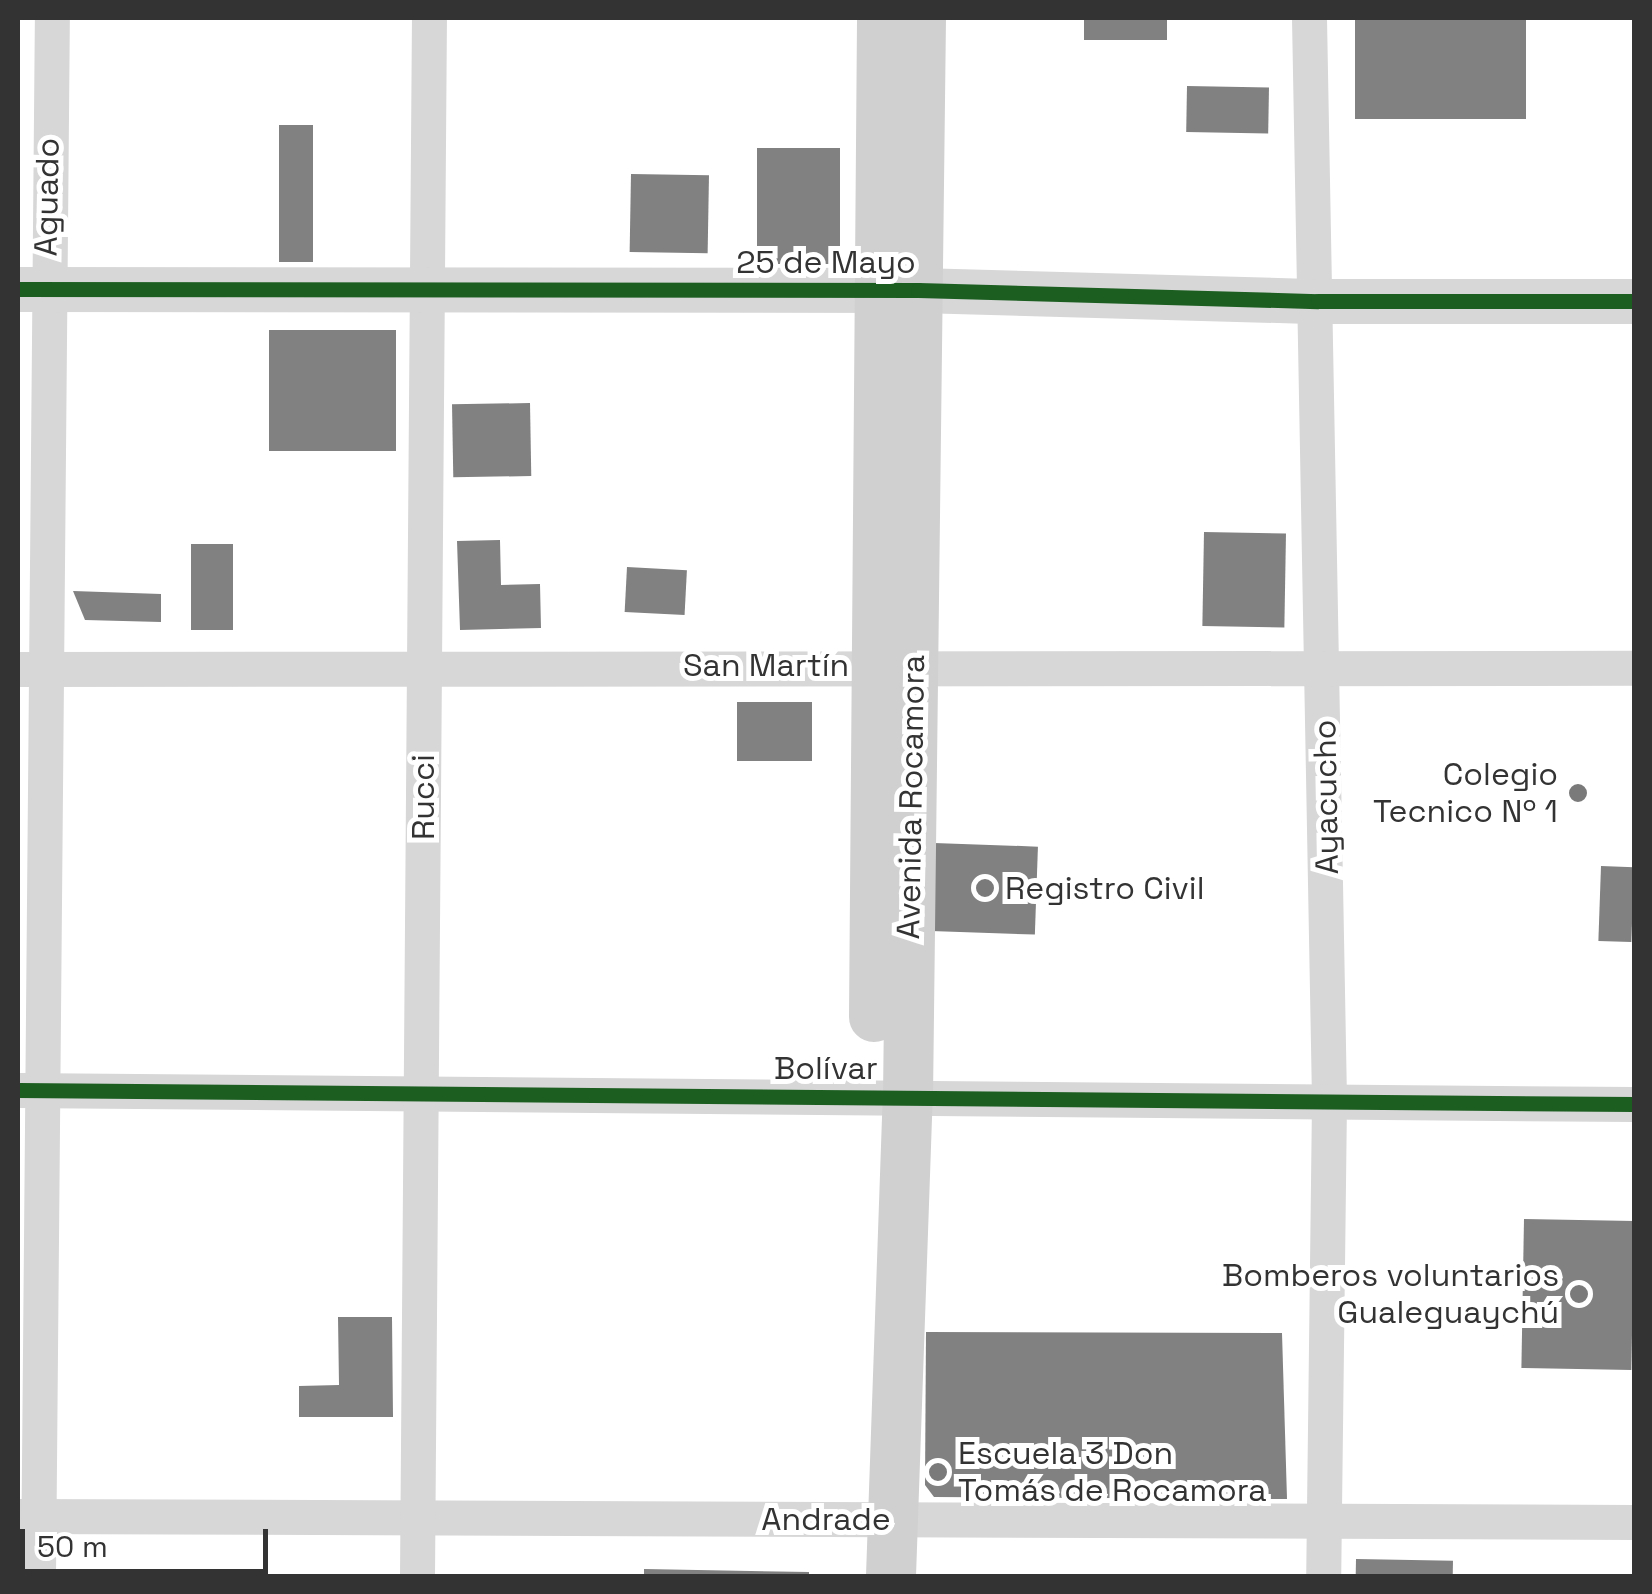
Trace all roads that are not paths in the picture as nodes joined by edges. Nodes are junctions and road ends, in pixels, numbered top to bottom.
1 (52, 18) edge
2 (429, 18) edge
3 (882, 18) edge
4 (920, 18) edge
5 (1309, 18) edge
6 (31, 289) edge
7 (426, 290) junction
8 (897, 290) junction
9 (1634, 300) edge
10 (1318, 301) junction
11 (894, 664) junction
12 (1324, 664) junction
13 (424, 666) junction
14 (1634, 668) edge
15 (30, 669) edge
16 (29, 1090) edge
17 (421, 1093) junction
18 (891, 1096) junction
19 (1329, 1100) junction
20 (1634, 1104) edge
21 (28, 1516) edge
22 (418, 1517) junction
23 (879, 1519) junction
24 (1323, 1521) junction
25 (1634, 1522) edge
26 (38, 1576) edge
27 (417, 1576) edge
28 (866, 1576) edge
29 (891, 1576) edge
30 (1324, 1576) edge

1 - 6 street, Aguado
2 - 7 street, Rucci
3 - 8 main road, Avenida Rocamora
4 - 8 main road, Avenida Rocamora
5 - 10 street, Ayacucho
6 - 7 street, 25 de Mayo
6 - 15 street, Aguado
7 - 8 street, 25 de Mayo
7 - 13 street, Rucci
8 - 10 street, 25 de Mayo
8 - 11 main road, Avenida Rocamora
9 - 10 street, 25 de Mayo
10 - 12 street, Ayacucho
11 - 12 street, San Martín
11 - 13 street, San Martín
11 - 18 main road, Avenida Rocamora
12 - 14 street, San Martín
12 - 19 street, Ayacucho
13 - 15 street, San Martín
13 - 17 street, Rucci
15 - 16 street, Aguado
16 - 17 street, Bolívar
16 - 21 street, Aguado
17 - 18 street, Bolívar
17 - 22 street, Rucci
18 - 19 street, Bolívar
18 - 23 main road, Avenida Rocamora
19 - 20 street, Bolívar
19 - 24 street, Ayacucho
21 - 22 street, Andrade
21 - 26 street, Aguado
22 - 23 street, Andrade
22 - 27 street, Rucci
23 - 24 street, Andrade
23 - 28 main road, Avenida Rocamora
23 - 29 main road, Avenida Rocamora
24 - 25 street, Andrade
24 - 30 street, Ayacucho

